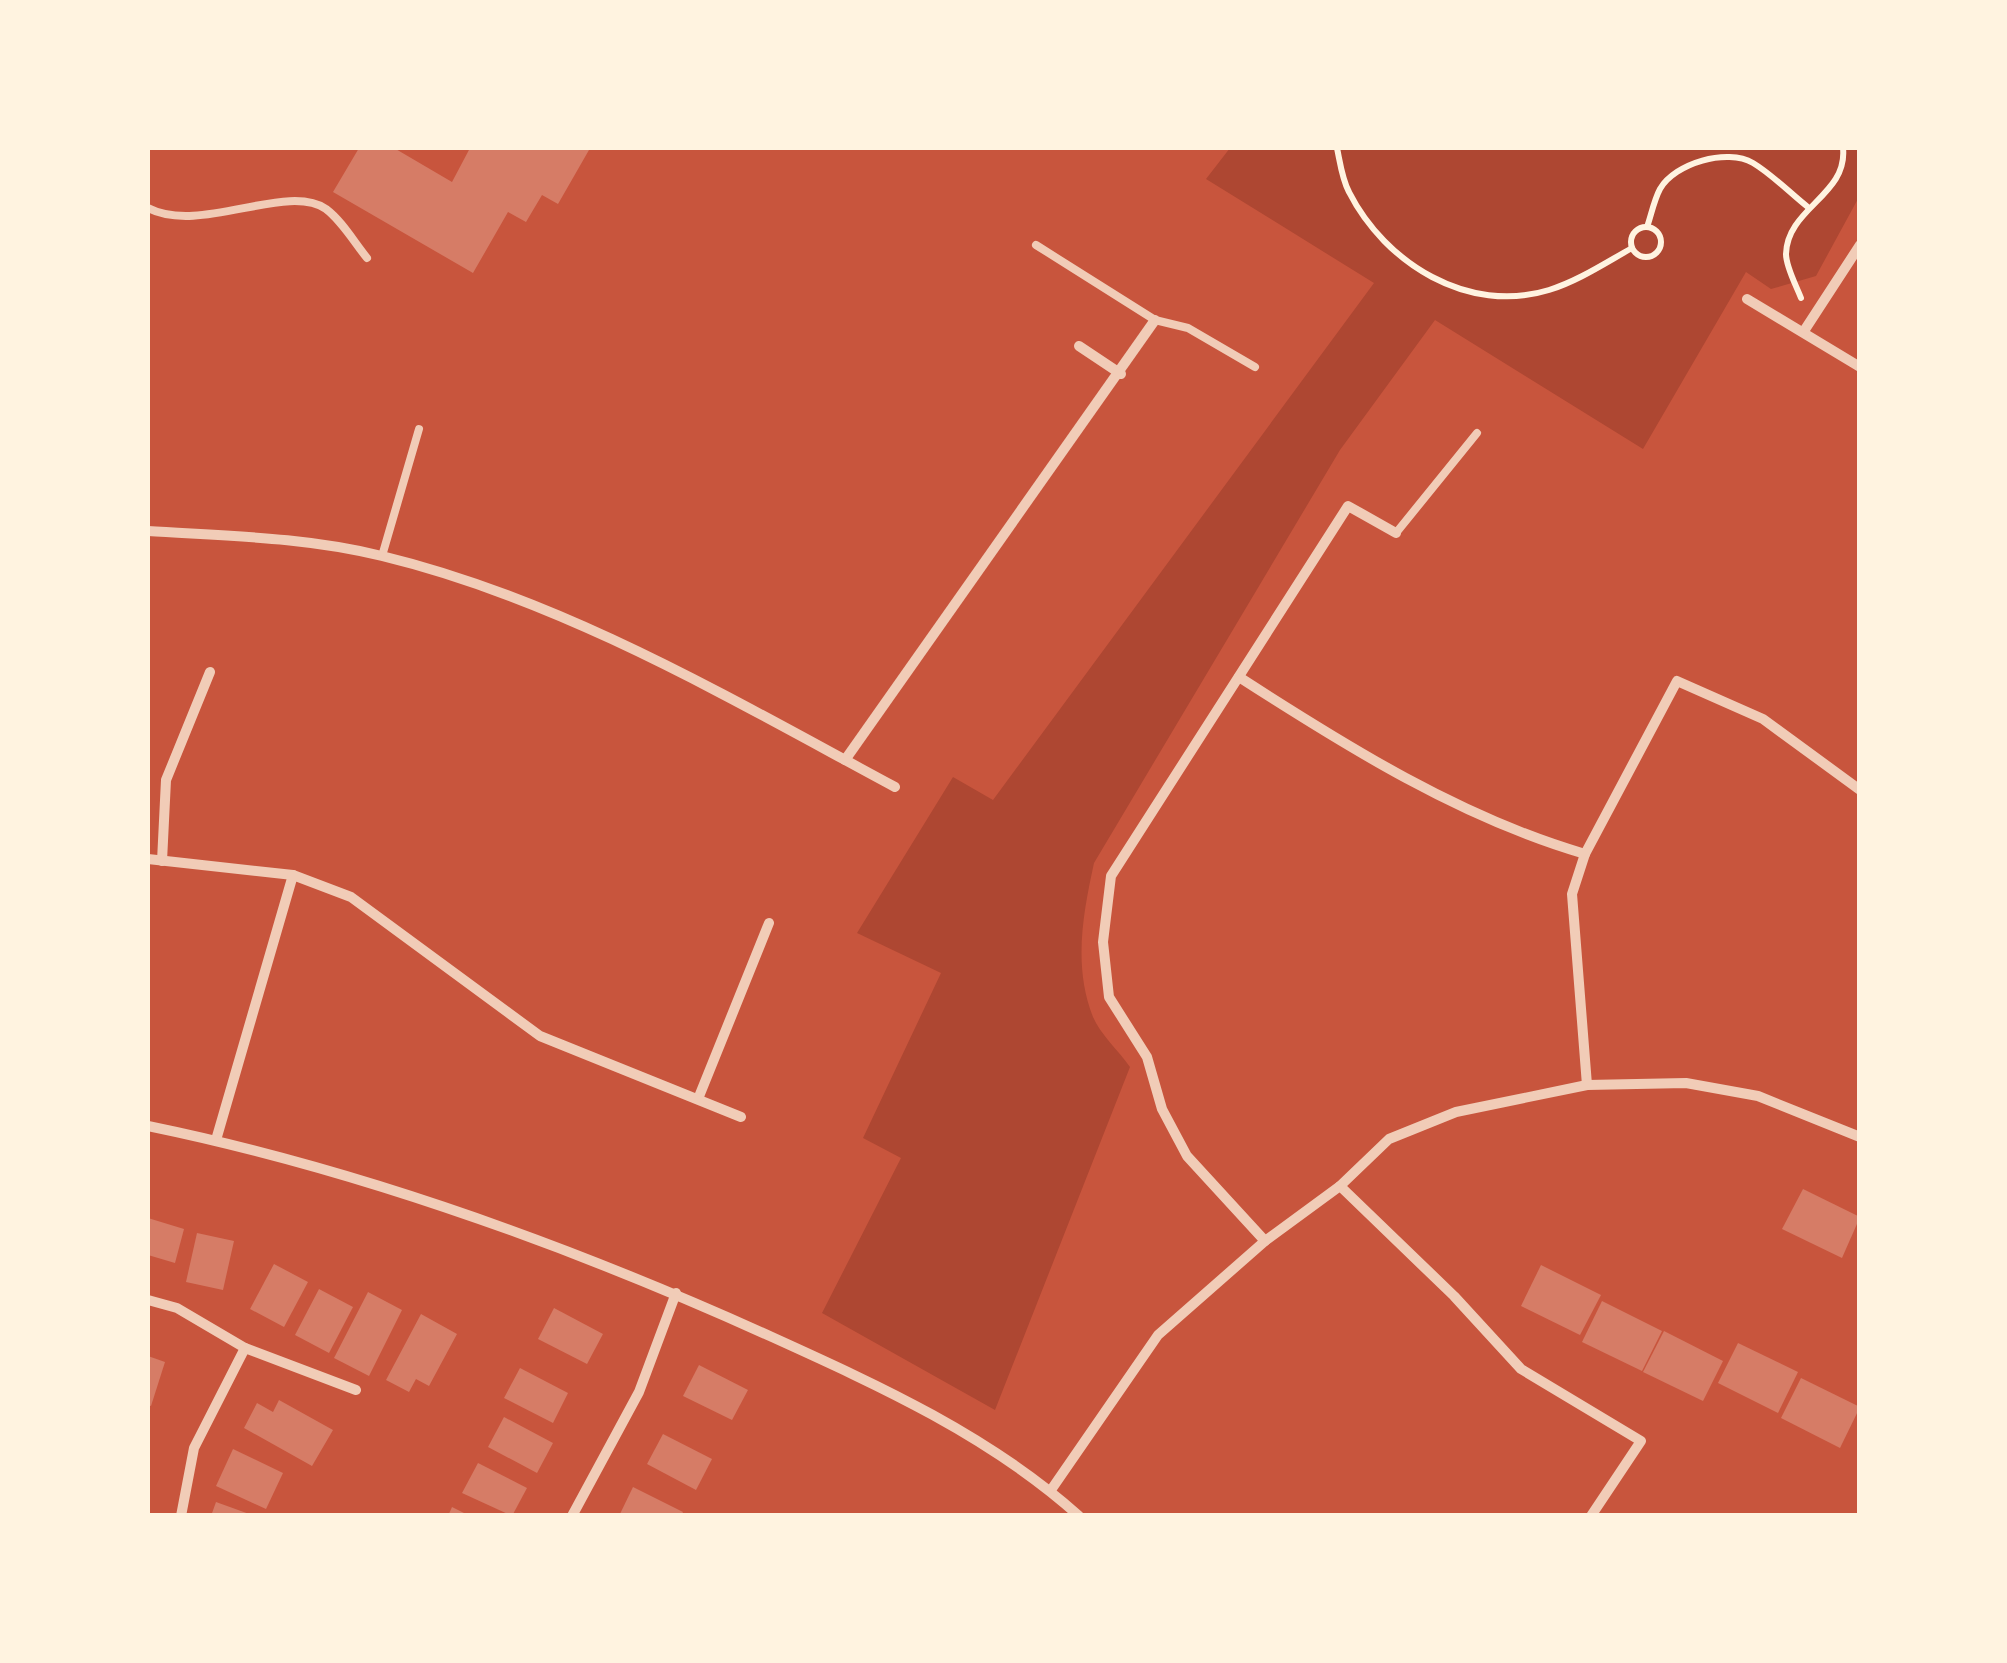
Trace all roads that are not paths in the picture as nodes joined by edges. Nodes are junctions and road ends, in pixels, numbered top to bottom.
1 (148, 208) edge
2 (1036, 245) dead end
3 (1860, 245) edge
4 (366, 258) dead end
5 (1747, 299) dead end
6 (1155, 320) junction
7 (1807, 327) junction
8 (1079, 346) dead end
9 (1255, 367) dead end
10 (1860, 367) edge
11 (1121, 374) junction
12 (418, 429) dead end
13 (1476, 433) dead end
14 (148, 530) edge
15 (1396, 532) joint
16 (382, 556) junction
17 (210, 672) dead end
18 (1239, 677) junction
19 (845, 760) junction
20 (894, 787) dead end
21 (1860, 790) edge
22 (1585, 854) junction
23 (148, 859) edge
24 (162, 861) junction
25 (293, 876) junction
26 (769, 922) dead end
27 (1588, 1085) junction
28 (698, 1099) junction
29 (742, 1117) dead end
30 (148, 1126) edge
31 (1860, 1137) edge
32 (216, 1140) junction
33 (1340, 1186) junction
34 (1265, 1241) junction
35 (676, 1293) junction
36 (148, 1300) edge
37 (244, 1348) junction
38 (356, 1390) dead end
39 (1051, 1490) junction
40 (181, 1516) edge
41 (572, 1516) edge
42 (1080, 1516) edge
43 (1591, 1516) edge

1 - 4 lane
2 - 6 lane
3 - 7 street
5 - 7 street
6 - 9 lane
6 - 11 street
7 - 10 street
8 - 11 street
11 - 19 street
12 - 16 lane
13 - 15 lane
14 - 16 street
15 - 18 street
16 - 19 street
17 - 24 street
18 - 22 street
18 - 34 street
19 - 20 street
21 - 22 street
22 - 27 street
23 - 24 street
24 - 25 street
25 - 28 street
25 - 32 street
26 - 28 street
27 - 31 street
27 - 33 street
28 - 29 street
30 - 32 street
32 - 35 street
33 - 34 street
33 - 43 street
34 - 39 street
35 - 39 street
35 - 41 street
36 - 37 street
37 - 38 street
37 - 40 street
39 - 42 street

